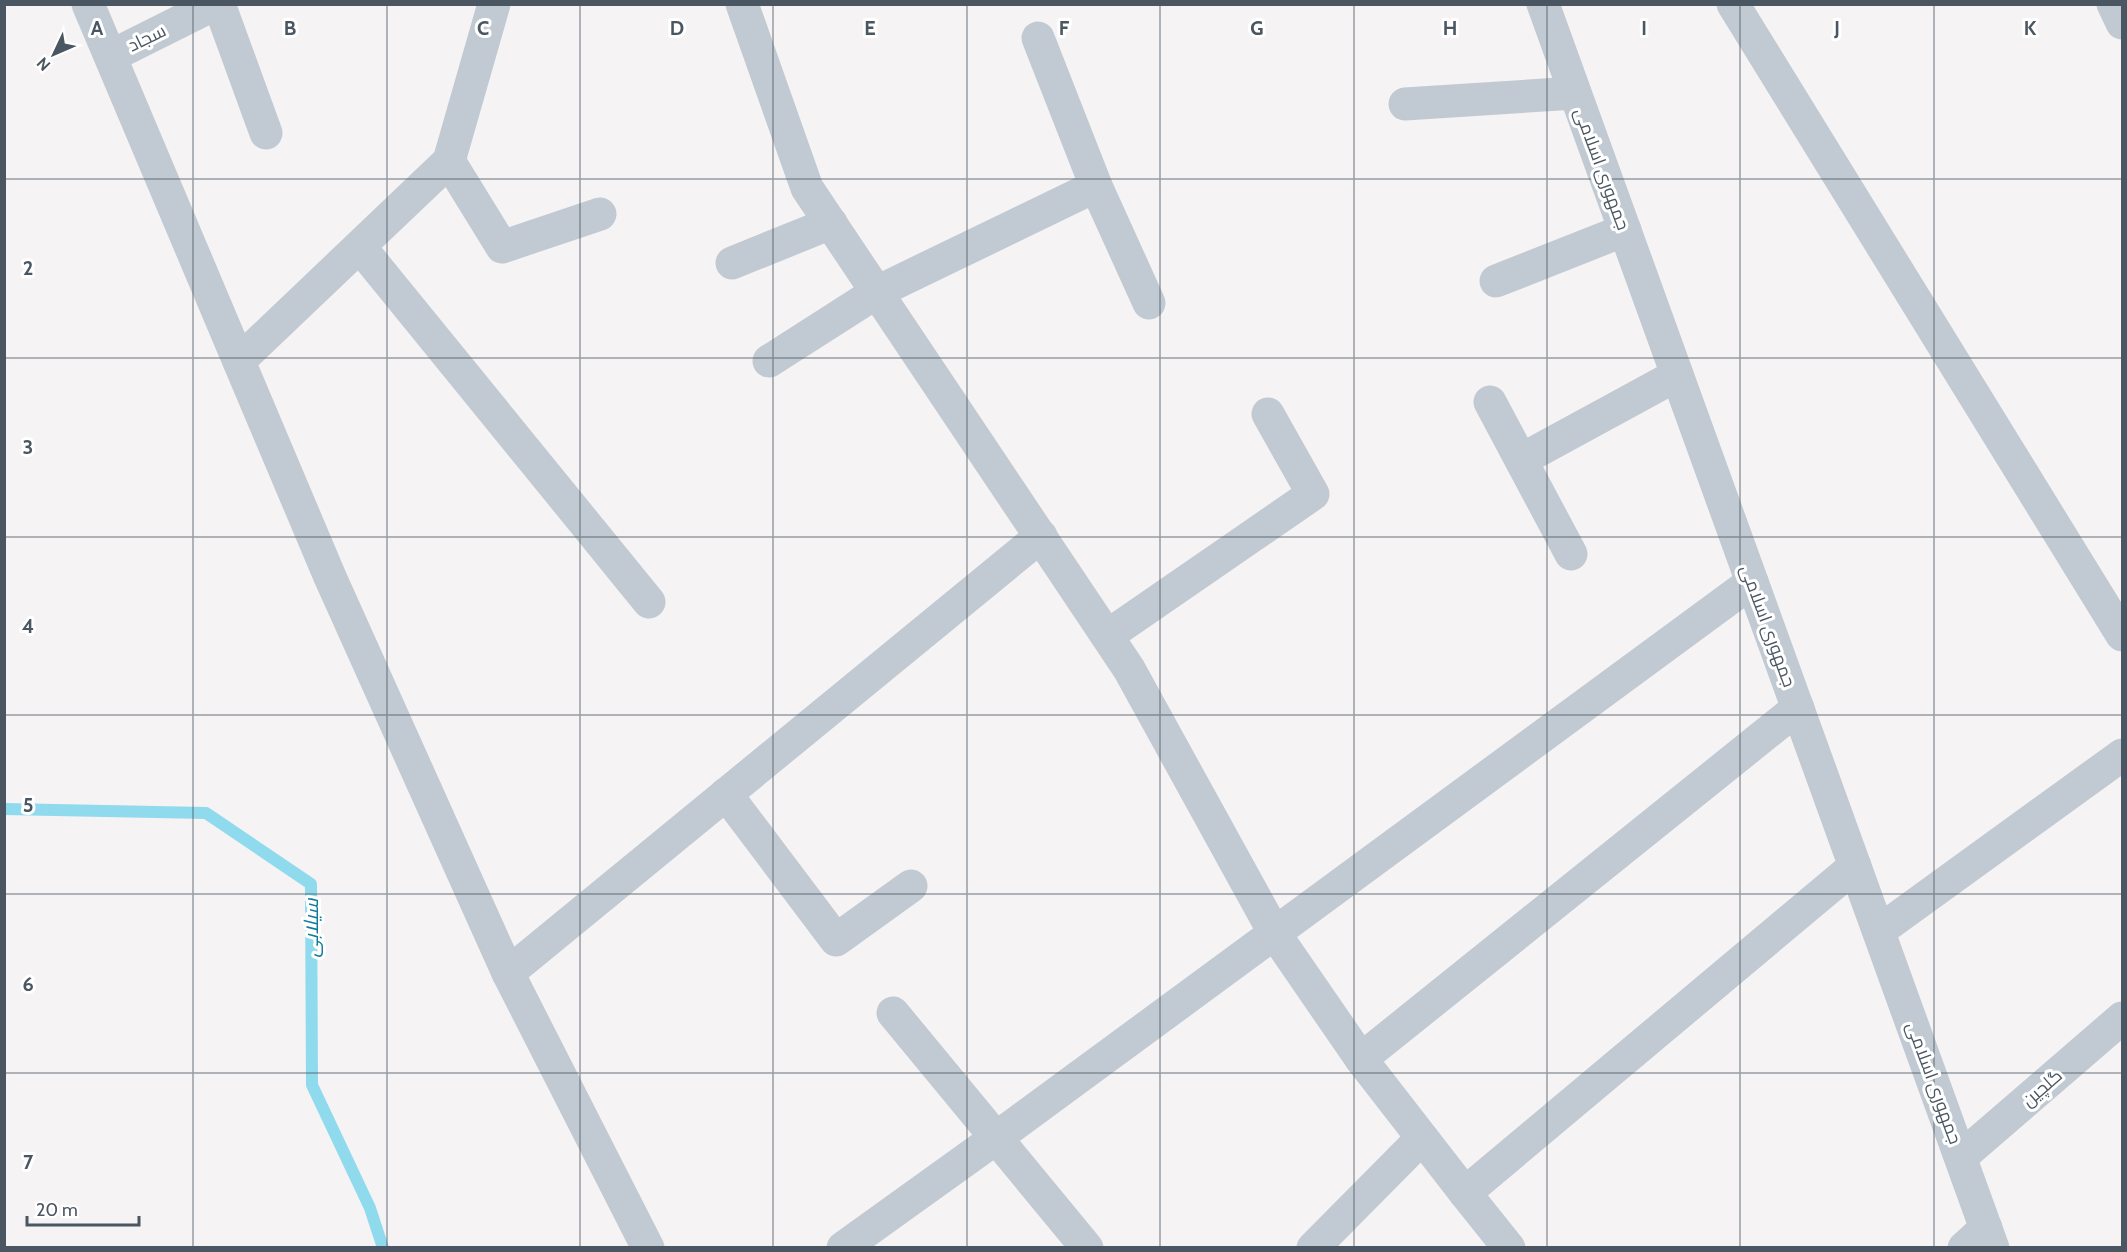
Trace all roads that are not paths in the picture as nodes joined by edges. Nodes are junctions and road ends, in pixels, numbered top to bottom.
1 (88, 4) edge
2 (217, 4) edge
3 (494, 4) edge
4 (742, 4) edge
5 (1543, 4) edge
6 (1733, 4) edge
7 (2113, 4) edge
8 (2122, 23) edge
9 (1038, 38) dead end
10 (111, 56) junction
11 (1575, 93) junction
12 (1405, 105) dead end
13 (267, 133) dead end
14 (449, 161) junction
15 (1096, 186) junction
16 (600, 214) dead end
17 (831, 223) junction
18 (1625, 230) junction
19 (360, 246) junction
20 (732, 263) dead end
21 (1496, 281) dead end
22 (877, 292) junction
23 (1149, 303) dead end
24 (769, 360) dead end
25 (239, 361) junction
26 (1677, 375) junction
27 (1490, 402) dead end
28 (1268, 414) dead end
29 (1521, 460) junction
30 (1041, 536) junction
31 (1570, 554) dead end
32 (1752, 582) junction
33 (649, 602) dead end
34 (2122, 635) edge
35 (1107, 636) junction
36 (1798, 708) junction
37 (2122, 756) edge
38 (726, 794) junction
39 (1856, 866) junction
40 (911, 886) dead end
41 (1879, 931) junction
42 (1275, 934) junction
43 (508, 974) junction
44 (893, 1013) dead end
45 (2122, 1018) edge
46 (1362, 1059) junction
47 (996, 1138) junction
48 (1422, 1138) junction
49 (1961, 1157) junction
50 (1465, 1193) junction
51 (1981, 1241) edge
52 (648, 1248) edge
53 (843, 1248) edge
54 (1087, 1248) edge
55 (1313, 1248) edge
56 (1509, 1248) edge

1 - 10 street
2 - 10 street, سجاد
2 - 13 street
3 - 14 street
4 - 17 street
5 - 11 street, جمهوری اسلامی
6 - 34 street
7 - 8 street
9 - 15 street
10 - 25 street
11 - 12 street
11 - 18 street, جمهوری اسلامی
14 - 16 street
14 - 19 street
15 - 22 street
15 - 23 street
17 - 20 street
17 - 22 street
18 - 21 street
18 - 26 street, جمهوری اسلامی
19 - 25 street
19 - 33 street
22 - 24 street
22 - 30 street
25 - 43 street
26 - 29 street
26 - 32 street, جمهوری اسلامی
27 - 29 street
28 - 35 street
29 - 31 street
30 - 35 street
30 - 38 street
32 - 36 street, جمهوری اسلامی
32 - 42 street
35 - 42 street
36 - 39 street, جمهوری اسلامی
36 - 46 street
37 - 41 street
38 - 40 street
38 - 43 street
39 - 41 street, جمهوری اسلامی
39 - 50 street
41 - 49 street, جمهوری اسلامی
42 - 46 street
42 - 47 street
43 - 52 street
44 - 47 street
45 - 49 street, گلچین
46 - 48 street
47 - 53 street
47 - 54 street
48 - 50 street
48 - 55 street
49 - 51 street, جمهوری اسلامی
50 - 56 street

